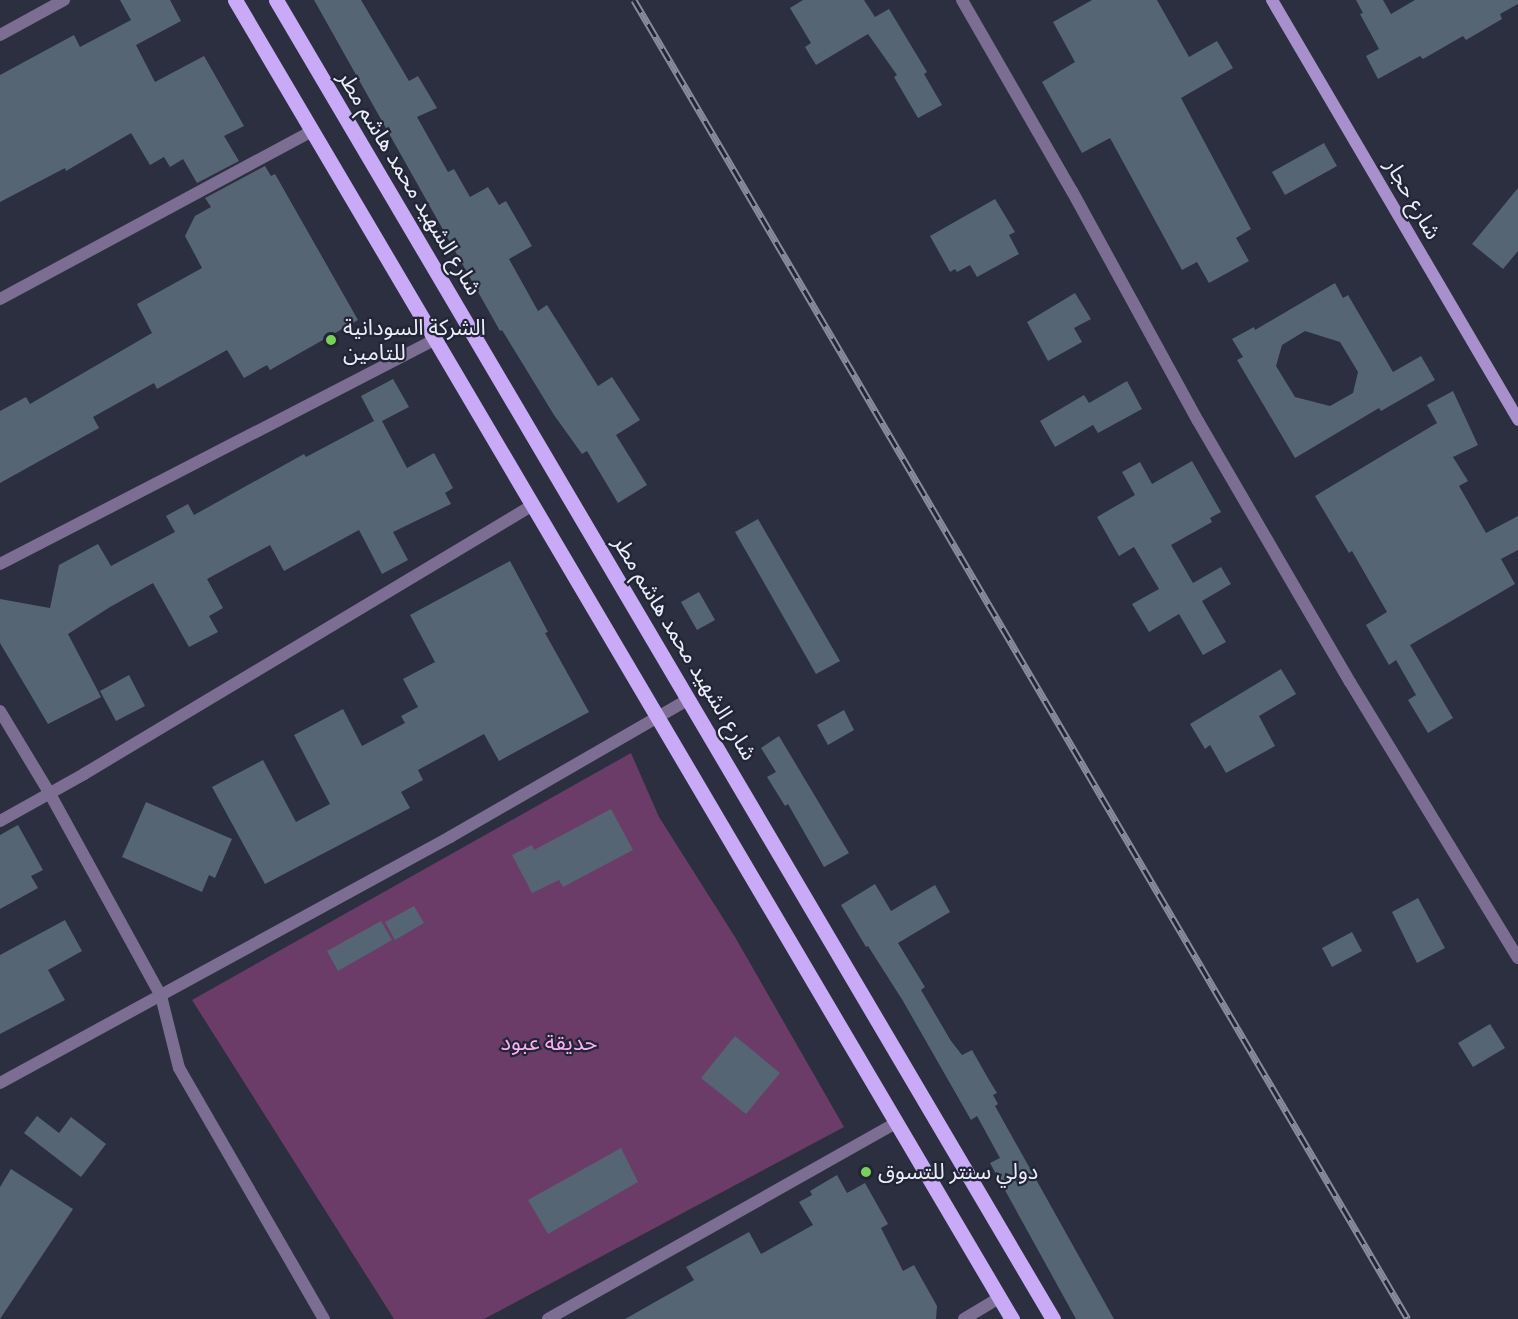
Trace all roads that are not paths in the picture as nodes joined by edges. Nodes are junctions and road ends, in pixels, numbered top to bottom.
1 (64, 0) edge
2 (235, 0) edge
3 (276, 0) edge
4 (962, 0) edge
5 (1272, 0) edge
6 (0, 34) edge
7 (312, 131) junction
8 (0, 299) edge
9 (435, 339) junction
10 (1518, 420) edge
11 (533, 505) junction
12 (0, 564) edge
13 (689, 699) junction
14 (0, 711) edge
15 (658, 717) junction
16 (50, 794) junction
17 (0, 821) edge
18 (1518, 958) edge
19 (161, 996) junction
20 (0, 1083) edge
21 (897, 1122) junction
22 (999, 1298) junction
23 (324, 1319) edge
24 (548, 1319) edge
25 (964, 1319) edge
26 (1012, 1319) edge
27 (1053, 1319) edge

1 - 6 street
2 - 7 main road
3 - 13 main road, شارع الشهيد محمد هاشم مطر
4 - 18 street
5 - 10 street, شارع حجار
7 - 8 street
7 - 9 main road
9 - 11 main road
9 - 12 street
11 - 15 main road
11 - 16 street
13 - 15 street
13 - 27 main road, شارع الشهيد محمد هاشم مطر
14 - 16 street
15 - 19 street
15 - 21 main road
16 - 17 street
16 - 19 street
19 - 20 street
19 - 23 street
21 - 22 main road
21 - 24 street
22 - 25 street
22 - 26 main road

